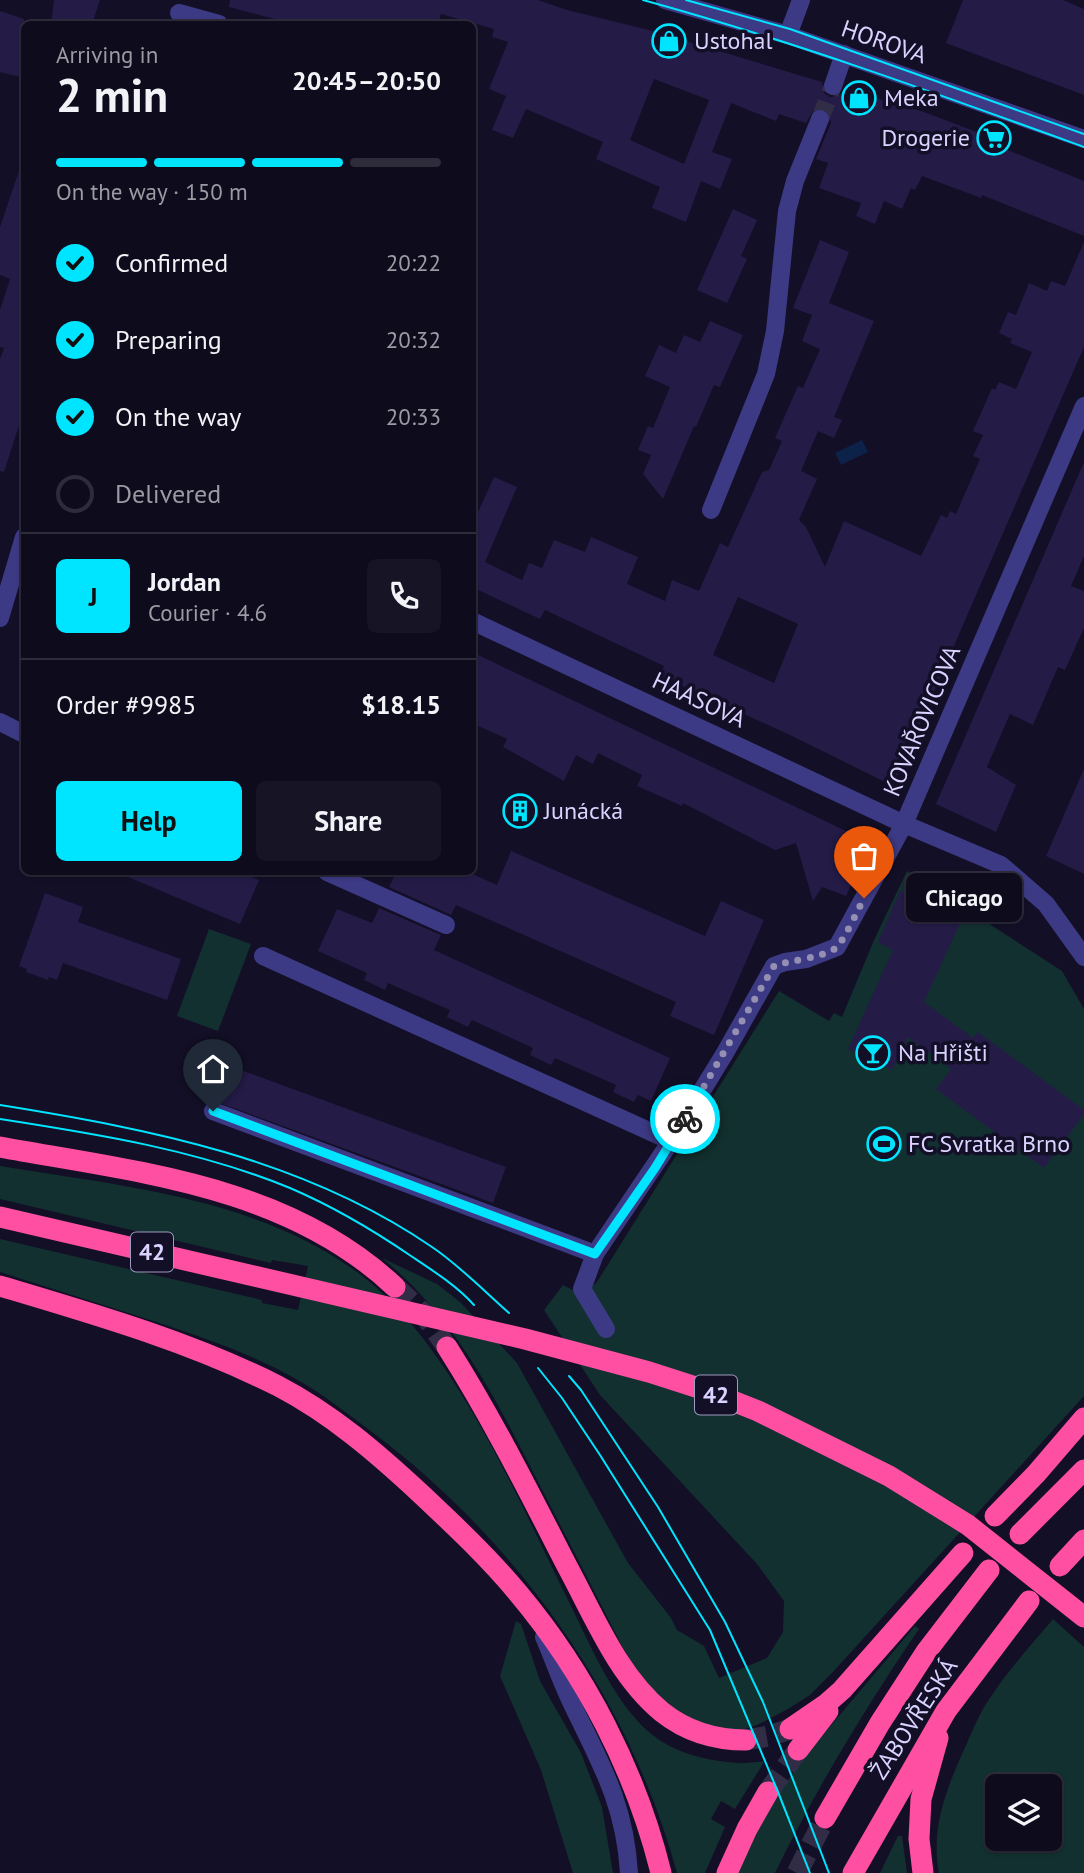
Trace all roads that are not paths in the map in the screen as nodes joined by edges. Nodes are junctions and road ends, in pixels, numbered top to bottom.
1 (665, 0) edge
2 (801, 0) edge
3 (179, 12) edge
4 (209, 21) edge
5 (788, 35) junction
6 (844, 54) junction
7 (833, 86) tunnel mouth
8 (820, 119) tunnel mouth
9 (1084, 139) edge
10 (1084, 406) edge
11 (711, 510) dead end
12 (21, 545) edge
13 (4, 591) edge
14 (0, 618) edge
15 (476, 623) edge
16 (0, 722) edge
17 (21, 732) edge
18 (904, 824) junction
19 (334, 875) edge
20 (446, 925) dead end
21 (263, 956) dead end
22 (1084, 957) edge
23 (213, 1111) dead end
24 (671, 1141) junction
25 (0, 1147) edge
26 (0, 1217) edge
27 (595, 1254) junction
28 (0, 1286) edge
29 (395, 1287) tunnel mouth
30 (606, 1329) dead end
31 (447, 1347) tunnel mouth
32 (1084, 1418) edge
33 (1084, 1442) edge
34 (1084, 1470) edge
35 (1036, 1474) junction
36 (995, 1516) dead end
37 (1020, 1534) dead end
38 (1084, 1541) edge
39 (963, 1553) dead end
40 (1060, 1566) dead end
41 (989, 1570) dead end
42 (1029, 1601) dead end
43 (535, 1614) junction
44 (1082, 1615) edge
45 (857, 1673) junction
46 (946, 1710) junction
47 (790, 1729) tunnel mouth
48 (746, 1740) tunnel mouth
49 (798, 1750) tunnel mouth
50 (768, 1792) tunnel mouth
51 (825, 1818) tunnel mouth
52 (629, 1873) edge
53 (661, 1873) edge
54 (727, 1873) edge
55 (853, 1873) edge
56 (923, 1873) edge

1 - 5 street, HOROVA
2 - 5 street
3 - 4 street
5 - 6 street, HOROVA
6 - 7 street
6 - 9 street, HOROVA
8 - 11 street
10 - 18 street, KOVAŘOVICOVA
12 - 13 street
13 - 14 street
15 - 18 street, HAASOVA
16 - 17 street
18 - 22 street, HAASOVA
18 - 24 street, KOVAŘOVICOVA
19 - 20 street
21 - 24 street
23 - 27 street
24 - 27 street, KOVAŘOVICOVA
25 - 29 highway
26 - 44 highway, 42
27 - 30 street, KOVAŘOVICOVA
28 - 43 highway
31 - 48 highway
32 - 35 highway
33 - 35 highway
34 - 37 highway
35 - 36 highway
38 - 40 highway
39 - 45 highway
41 - 51 highway, ŽABOVŘESKÁ
42 - 46 highway, ŽABOVŘESKÁ
43 - 52 street
43 - 53 highway
45 - 47 highway
45 - 49 highway
46 - 55 highway, ŽABOVŘESKÁ
46 - 56 highway
50 - 54 highway

